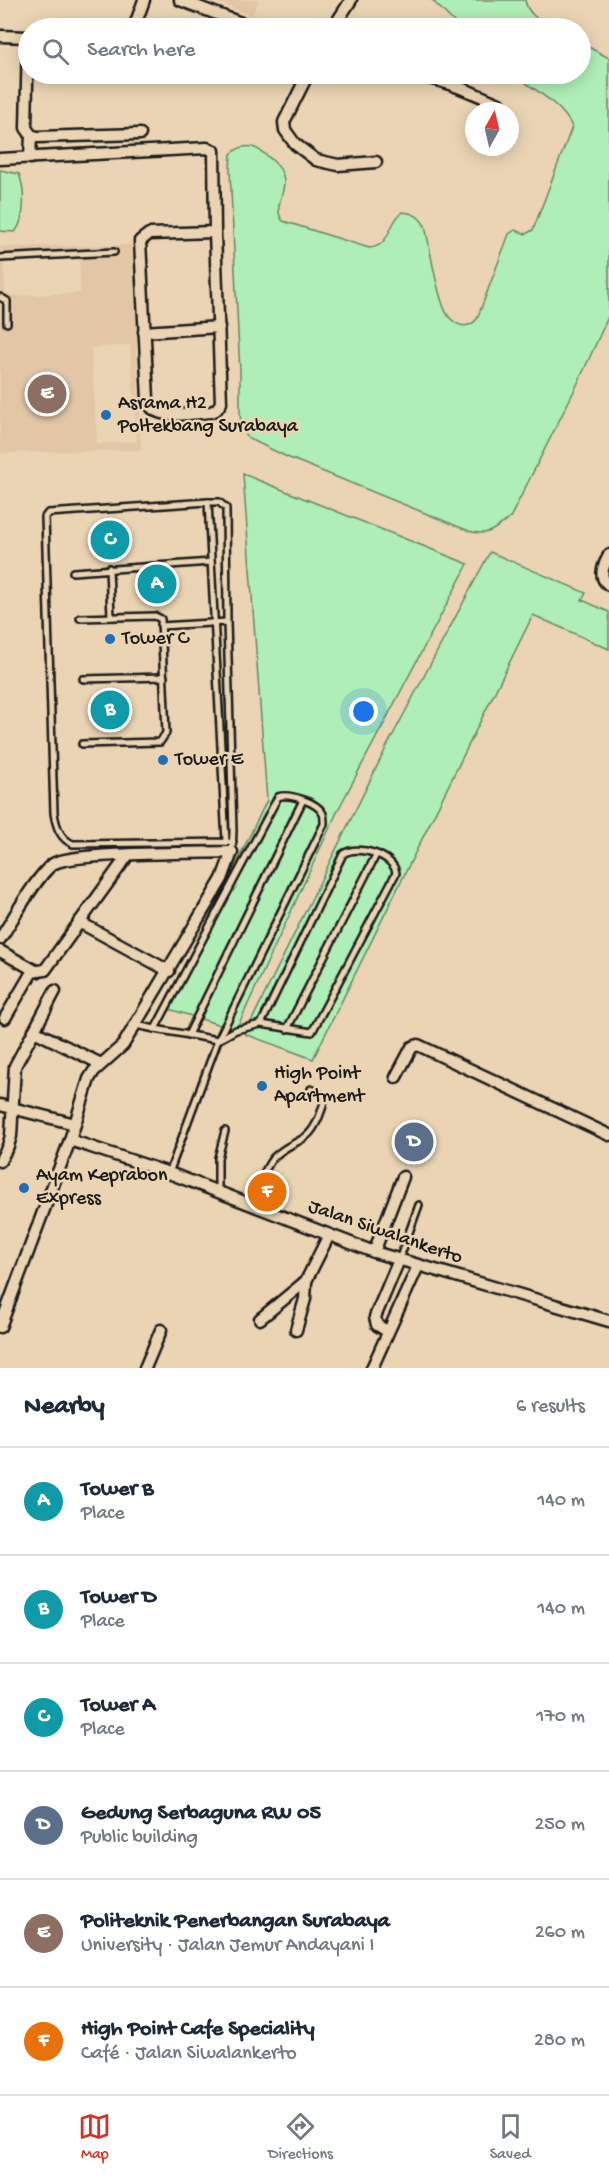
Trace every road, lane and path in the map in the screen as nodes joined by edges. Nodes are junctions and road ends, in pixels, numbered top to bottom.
1 (144, 0) edge
2 (180, 0) edge
3 (351, 0) edge
4 (138, 18) edge
5 (228, 18) edge
6 (339, 18) edge
7 (0, 36) edge
8 (18, 37) edge
9 (27, 84) edge
10 (303, 84) edge
11 (451, 84) edge
12 (494, 102) edge
13 (140, 134) dead end
14 (31, 135) junction
15 (30, 158) junction
16 (0, 159) edge
17 (376, 162) dead end
18 (215, 232) junction
19 (114, 252) dead end
20 (0, 258) edge
21 (0, 297) edge
22 (7, 323) dead end
23 (219, 327) junction
24 (144, 332) junction
25 (208, 502) junction
26 (609, 555) edge
27 (211, 562) junction
28 (109, 568) junction
29 (73, 572) dead end
30 (609, 585) edge
31 (111, 617) junction
32 (80, 618) dead end
33 (214, 622) junction
34 (227, 622) junction
35 (161, 626) junction
36 (164, 676) junction
37 (83, 679) dead end
38 (82, 744) dead end
39 (303, 800) junction
40 (226, 842) junction
41 (233, 847) junction
42 (128, 855) junction
43 (376, 855) junction
44 (79, 922) junction
45 (0, 939) edge
46 (0, 951) edge
47 (34, 970) junction
48 (169, 971) junction
49 (55, 992) dead end
50 (5, 1018) dead end
51 (261, 1024) junction
52 (135, 1025) junction
53 (155, 1029) junction
54 (287, 1029) junction
55 (34, 1031) junction
56 (188, 1035) junction
57 (218, 1040) junction
58 (101, 1064) junction
59 (396, 1077) dead end
60 (311, 1089) dead end
61 (0, 1105) edge
62 (12, 1107) junction
63 (75, 1124) junction
64 (225, 1131) dead end
65 (609, 1135) edge
66 (70, 1140) junction
67 (0, 1161) edge
68 (169, 1173) junction
69 (403, 1177) dead end
70 (218, 1192) junction
71 (251, 1204) junction
72 (419, 1205) dead end
73 (329, 1236) junction
74 (374, 1252) junction
75 (399, 1260) junction
76 (418, 1266) junction
77 (306, 1281) junction
78 (260, 1318) dead end
79 (609, 1321) edge
80 (0, 1327) edge
81 (161, 1330) dead end
82 (296, 1330) dead end
83 (387, 1331) junction
84 (145, 1368) edge
85 (372, 1368) edge

1 - 4 street
2 - 5 street
3 - 6 street
7 - 8 street
9 - 14 street
10 - 17 street
11 - 12 street
13 - 14 street
14 - 15 street
15 - 16 street
15 - 18 street
18 - 23 street
18 - 24 street
19 - 20 lane
21 - 22 lane
23 - 24 street
23 - 24 street
25 - 27 lane
25 - 34 lane
25 - 40 lane
26 - 30 street
27 - 28 lane
27 - 33 lane
28 - 29 lane
28 - 31 lane
31 - 32 lane
31 - 35 lane
33 - 34 lane
33 - 35 lane
33 - 40 lane
34 - 41 lane
35 - 36 lane
36 - 37 lane
36 - 38 lane
39 - 53 lane
39 - 56 lane
39 - 57 lane
40 - 41 lane
41 - 42 street
41 - 48 street
42 - 44 street
42 - 45 street
43 - 51 lane
43 - 54 lane
43 - 54 lane
44 - 47 street
44 - 48 street
46 - 47 street
47 - 50 street
48 - 52 street
49 - 55 street
51 - 54 lane
51 - 57 lane
52 - 53 lane
52 - 58 street
53 - 56 lane
55 - 58 street
55 - 62 street
56 - 57 lane
57 - 68 lane
58 - 63 street
59 - 65 street
60 - 71 lane
61 - 62 street
62 - 63 street
62 - 67 street
63 - 66 street
64 - 70 lane
66 - 68 street, Jalan Siwalankerto
66 - 80 street
68 - 70 street, Jalan Siwalankerto
69 - 74 street
70 - 71 street, Jalan Siwalankerto
71 - 73 street, Jalan Siwalankerto
72 - 75 lane
73 - 74 street, Jalan Siwalankerto
73 - 77 street
74 - 75 street, Jalan Siwalankerto
75 - 76 street, Jalan Siwalankerto
75 - 83 street
76 - 79 street, Jalan Siwalankerto
76 - 83 street
77 - 78 street
77 - 82 street
81 - 84 street
83 - 85 street

